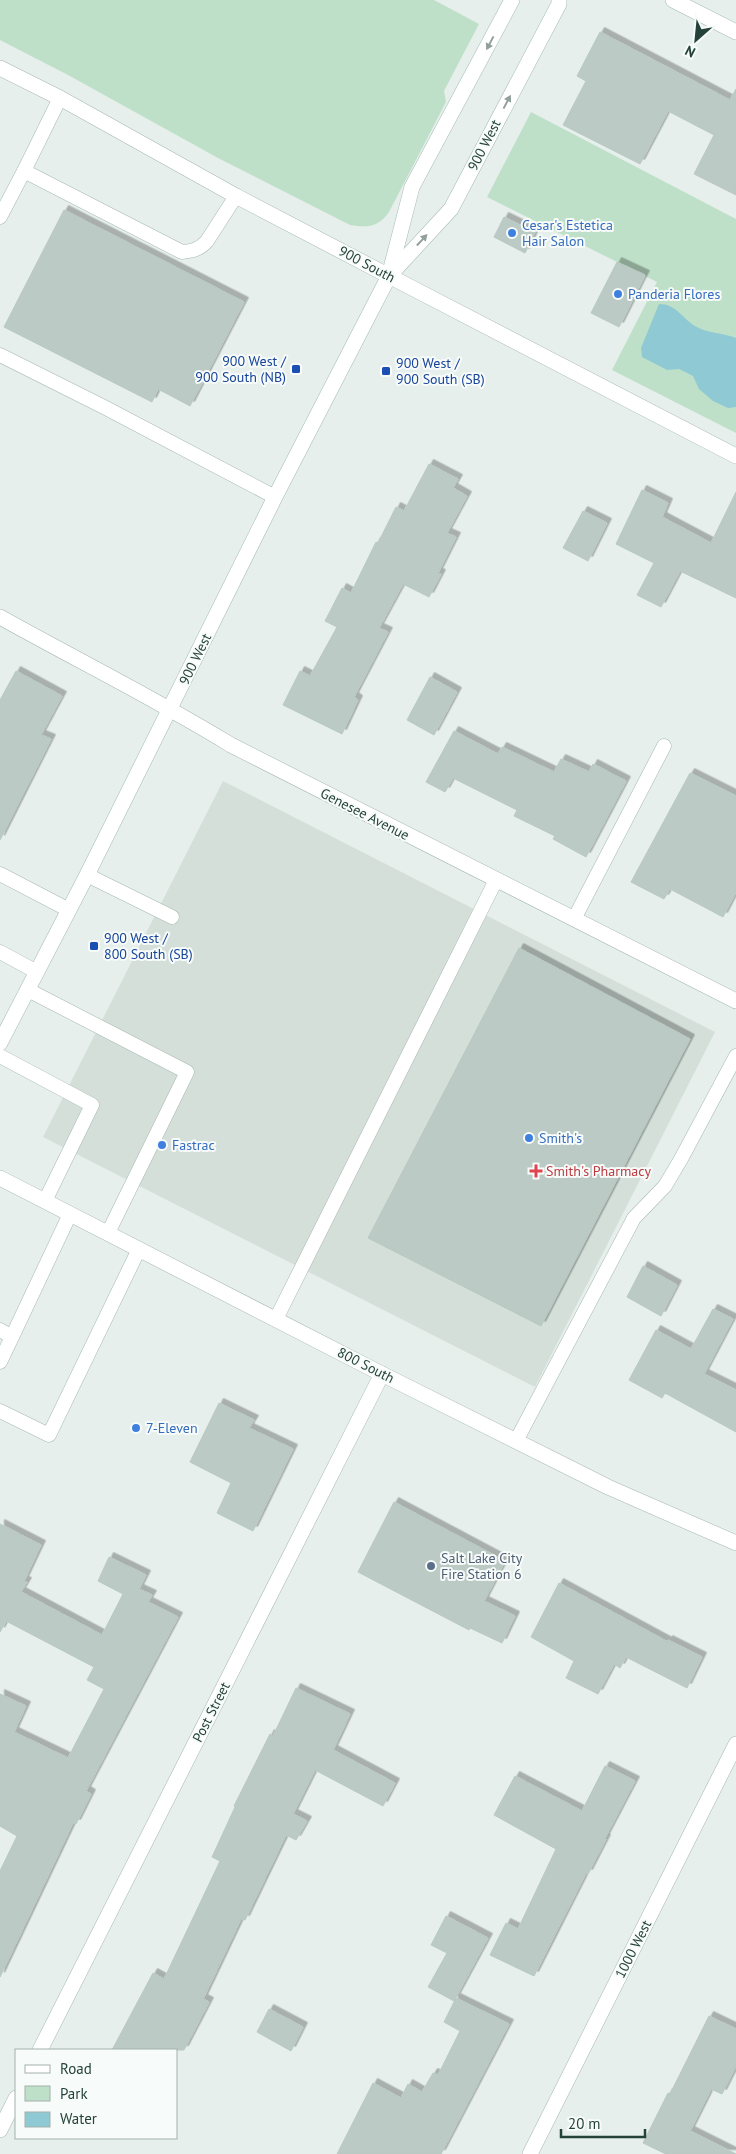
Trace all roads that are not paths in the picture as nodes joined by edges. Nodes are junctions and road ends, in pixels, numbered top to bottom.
1 (512, 0) edge
2 (559, 0) edge
3 (672, 0) edge
4 (736, 32) edge
5 (0, 68) edge
6 (60, 98) junction
7 (24, 171) junction
8 (236, 196) junction
9 (0, 217) edge
10 (389, 276) junction
11 (0, 355) edge
12 (736, 456) edge
13 (275, 497) junction
14 (0, 617) edge
15 (170, 708) junction
16 (664, 746) dead end
17 (0, 874) edge
18 (87, 875) junction
19 (496, 880) junction
20 (69, 910) junction
21 (172, 918) dead end
22 (574, 919) junction
23 (0, 952) edge
24 (37, 972) junction
25 (28, 990) junction
26 (736, 1001) edge
27 (0, 1043) edge
28 (0, 1056) edge
29 (736, 1056) edge
30 (0, 1178) edge
31 (45, 1200) junction
32 (70, 1214) junction
33 (108, 1233) junction
34 (139, 1249) junction
35 (276, 1320) junction
36 (6, 1334) edge
37 (0, 1362) edge
38 (382, 1374) junction
39 (0, 1411) edge
40 (516, 1441) junction
41 (736, 1543) edge
42 (736, 1744) edge
43 (41, 2049) edge
44 (15, 2100) edge
45 (0, 2130) edge
46 (530, 2154) edge

1 -> 10 street, 900 West
10 -> 2 street, 900 West
3 - 4 street
5 - 6 street, 900 South
6 - 7 lane
6 - 8 street, 900 South
7 - 8 lane
7 - 9 lane
8 - 10 street, 900 South
10 - 12 street, 900 South
10 - 13 street, 900 West
11 - 13 lane
13 - 15 street, 900 West
14 - 15 street, Genesee Avenue
15 - 18 street, 900 West
15 - 19 street, Genesee Avenue
16 - 22 lane
17 - 20 lane
18 - 20 street, 900 West
18 - 21 lane
19 - 22 street, Genesee Avenue
19 - 35 lane
20 - 24 street, 900 West
22 - 26 street, Genesee Avenue
23 - 24 lane
24 - 25 street, 900 West
25 - 27 street, 900 West
25 - 33 lane
28 - 31 lane
29 - 40 lane
30 - 31 street, 800 South
31 - 32 street, 800 South
32 - 33 street, 800 South
32 - 36 lane
33 - 34 street, 800 South
34 - 35 street, 800 South
34 - 39 lane
35 - 38 street, 800 South
36 - 37 lane
38 - 40 street, 800 South
38 - 43 street, Post Street
40 - 41 street, 800 South
42 - 46 street, 1000 West
44 - 45 street

